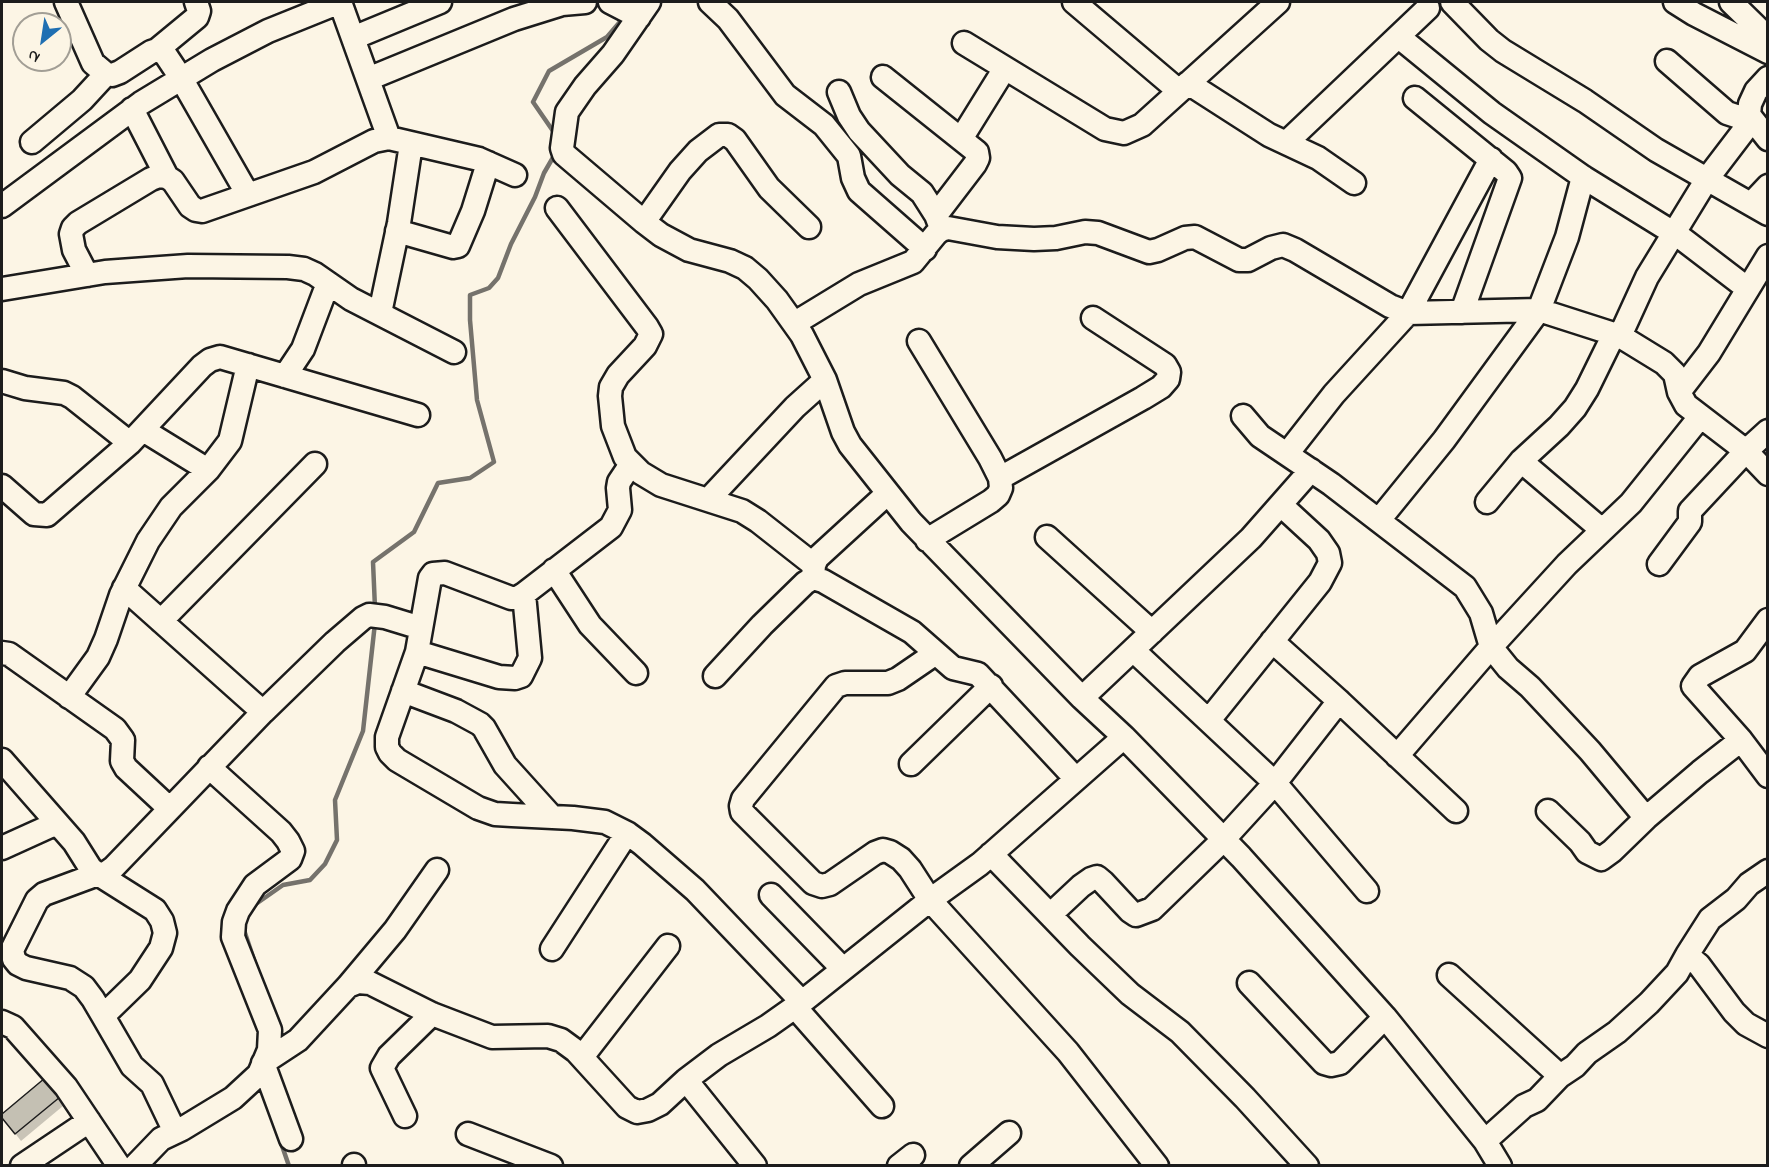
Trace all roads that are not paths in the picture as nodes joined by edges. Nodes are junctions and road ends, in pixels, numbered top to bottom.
1 (66, 2) edge
2 (196, 2) edge
3 (340, 2) edge
4 (585, 2) edge
5 (710, 2) edge
6 (1074, 2) edge
7 (1278, 2) edge
8 (1452, 2) edge
9 (1675, 2) edge
10 (1731, 2) edge
11 (428, 4) edge
12 (1428, 4) edge
13 (546, 5) edge
14 (629, 7) edge
15 (1399, 37) junction
16 (353, 38) junction
17 (1767, 38) edge
18 (964, 43) dead end
19 (158, 50) junction
20 (1767, 52) edge
21 (1667, 61) dead end
22 (1005, 68) junction
23 (106, 74) junction
24 (883, 77) dead end
25 (182, 78) junction
26 (1767, 78) edge
27 (368, 79) junction
28 (1183, 87) junction
29 (839, 92) dead end
30 (1415, 98) dead end
31 (132, 109) junction
32 (1750, 117) junction
33 (389, 138) junction
34 (961, 139) junction
35 (1767, 139) edge
36 (32, 142) dead end
37 (1286, 143) junction
38 (411, 144) junction
39 (1491, 159) junction
40 (488, 163) junction
41 (515, 175) dead end
42 (167, 177) junction
43 (1583, 177) junction
44 (1707, 179) junction
45 (1354, 183) dead end
46 (1767, 186) edge
47 (248, 195) junction
48 (2, 206) edge
49 (557, 208) dead end
50 (1759, 209) edge
51 (644, 222) junction
52 (938, 222) junction
53 (809, 227) dead end
54 (397, 231) junction
55 (1674, 234) junction
56 (925, 249) junction
57 (1767, 256) edge
58 (87, 275) junction
59 (328, 284) junction
60 (2, 289) edge
61 (1748, 289) junction
62 (1539, 310) junction
63 (1462, 312) junction
64 (1408, 313) junction
65 (380, 314) junction
66 (1093, 318) dead end
67 (795, 323) junction
68 (1617, 335) junction
69 (919, 341) dead end
70 (454, 352) dead end
71 (248, 365) junction
72 (285, 376) junction
73 (825, 380) junction
74 (2, 381) edge
75 (1679, 392) junction
76 (418, 414) dead end
77 (1243, 416) dead end
78 (1700, 417) junction
79 (1767, 431) edge
80 (136, 437) junction
81 (1746, 451) junction
82 (1287, 454) junction
83 (1521, 461) junction
84 (315, 464) dead end
85 (632, 464) junction
86 (208, 470) junction
87 (1311, 470) junction
88 (1767, 474) edge
89 (1000, 478) junction
90 (2, 486) edge
91 (888, 493) junction
92 (708, 500) junction
93 (1487, 502) dead end
94 (1281, 505) junction
95 (1379, 520) junction
96 (1602, 530) junction
97 (1047, 537) dead end
98 (927, 540) junction
99 (1659, 564) dead end
100 (554, 570) junction
101 (813, 572) junction
102 (124, 588) junction
103 (525, 594) junction
104 (1767, 620) edge
105 (161, 621) junction
106 (422, 628) junction
107 (1152, 632) junction
108 (1272, 641) junction
109 (1491, 647) junction
110 (1133, 650) junction
111 (417, 651) junction
112 (2, 653) edge
113 (936, 653) junction
114 (636, 673) dead end
115 (715, 676) dead end
116 (991, 686) junction
117 (403, 691) junction
118 (69, 697) junction
119 (1082, 698) junction
120 (1340, 700) junction
121 (263, 712) junction
122 (1209, 720) junction
123 (1124, 737) junction
124 (1741, 740) junction
125 (1397, 756) junction
126 (2, 760) edge
127 (911, 764) dead end
128 (210, 767) junction
129 (1767, 776) edge
130 (1076, 779) junction
131 (1275, 783) junction
132 (169, 808) junction
133 (1548, 810) dead end
134 (1456, 811) dead end
135 (552, 817) junction
136 (1646, 818) junction
137 (57, 823) junction
138 (627, 833) junction
139 (1223, 840) junction
140 (2, 848) edge
141 (991, 854) junction
142 (437, 870) dead end
143 (1767, 871) edge
144 (98, 874) junction
145 (1367, 891) dead end
146 (771, 895) dead end
147 (930, 900) junction
148 (1050, 915) junction
149 (668, 946) dead end
150 (552, 949) dead end
151 (1688, 955) junction
152 (843, 969) junction
153 (1449, 975) dead end
154 (1249, 983) dead end
155 (348, 986) junction
156 (798, 1004) junction
157 (432, 1014) junction
158 (103, 1016) junction
159 (1385, 1017) junction
160 (2, 1022) edge
161 (1767, 1036) edge
162 (582, 1057) junction
163 (264, 1063) junction
164 (1560, 1076) junction
165 (686, 1080) junction
166 (882, 1106) dead end
167 (405, 1116) dead end
168 (89, 1121) junction
169 (175, 1132) junction
170 (1009, 1133) dead end
171 (468, 1134) dead end
172 (291, 1139) dead end
173 (1485, 1141) junction
174 (22, 1166) edge
175 (119, 1166) edge
176 (135, 1166) edge
177 (551, 1166) edge
178 (755, 1166) edge
179 (971, 1166) edge
180 (1157, 1166) edge
181 (1307, 1166) edge
182 (1500, 1166) edge

1 - 23 street
2 - 19 street
3 - 16 street
3 - 25 street
4 - 13 street
5 - 56 street
6 - 28 street
7 - 28 street
8 - 44 street
9 - 20 street
10 - 17 street
11 - 16 street
12 - 15 street
13 - 27 street
14 - 51 street
15 - 37 street
15 - 43 street
16 - 27 street
18 - 22 street
19 - 23 street
19 - 25 street
21 - 32 street
22 - 28 street
22 - 34 street
23 - 36 street
24 - 34 street
25 - 31 street
25 - 47 street
26 - 32 street
27 - 33 street
28 - 37 street
29 - 52 street
30 - 39 street
31 - 42 street
31 - 48 street
32 - 35 street
32 - 44 street
33 - 38 street
33 - 47 street
34 - 52 street
37 - 45 street
38 - 40 street
38 - 54 street
39 - 63 street
39 - 64 street
40 - 41 street
40 - 54 street
42 - 47 street
42 - 58 street
43 - 55 street
43 - 62 street
44 - 50 street
44 - 55 street
46 - 50 street
49 - 85 street
51 - 53 street
51 - 67 street
52 - 56 street
52 - 64 street
54 - 65 street
55 - 61 street
55 - 68 street
56 - 67 street
57 - 61 street
58 - 59 street
58 - 60 street
59 - 65 street
59 - 72 street
61 - 75 street
62 - 63 street
62 - 68 street
62 - 95 street
63 - 64 street
64 - 82 street
65 - 70 street
66 - 89 street
67 - 73 street
68 - 75 street
68 - 83 street
69 - 89 street
71 - 72 street
71 - 80 street
71 - 86 street
72 - 76 street
73 - 91 street
73 - 92 street
74 - 80 street
75 - 78 street
77 - 82 street
78 - 81 street
78 - 96 street
79 - 81 street
80 - 86 street
80 - 90 street
81 - 88 street
81 - 99 street
82 - 87 street
83 - 93 street
83 - 96 street
84 - 105 street
85 - 92 street
85 - 100 street
86 - 102 street
87 - 94 street
87 - 95 street
89 - 98 street
91 - 98 street
91 - 101 street
92 - 101 street
94 - 107 street
94 - 108 street
95 - 109 street
96 - 109 street
97 - 107 street
98 - 119 street
100 - 103 street
100 - 114 street
101 - 113 street
101 - 115 street
102 - 105 street
102 - 118 street
103 - 106 street
103 - 111 street
104 - 124 street
105 - 121 street
106 - 111 street
106 - 121 street
107 - 110 street
108 - 120 street
108 - 122 street
109 - 125 street
109 - 136 street
110 - 119 street
110 - 122 street
111 - 117 street
112 - 118 street
113 - 116 street
113 - 147 street
116 - 127 street
116 - 130 street
117 - 135 street
117 - 135 street
118 - 132 street
119 - 123 street
120 - 125 street
120 - 131 street
121 - 128 street
122 - 131 street
123 - 130 street
123 - 139 street
124 - 129 street
124 - 136 street
125 - 134 street
126 - 137 street
128 - 132 street
128 - 163 street
130 - 141 street
131 - 139 street
131 - 145 street
132 - 144 street
133 - 136 street
135 - 138 street
137 - 140 street
137 - 144 street
138 - 150 street
138 - 156 street
139 - 148 street
139 - 159 street
141 - 147 street
141 - 148 street
142 - 155 street
143 - 151 street
144 - 158 street
144 - 158 street
146 - 152 street
147 - 152 street
147 - 180 street
148 - 181 street
149 - 162 street
151 - 161 street
151 - 164 street
152 - 156 street
153 - 164 street
154 - 159 street
155 - 157 street
155 - 163 street
156 - 165 street
156 - 166 street
157 - 162 street
157 - 167 street
158 - 169 street
159 - 173 street
160 - 168 street
162 - 165 street
163 - 169 street
163 - 172 street
164 - 173 street
165 - 178 street
168 - 174 street
168 - 175 street
169 - 176 street
170 - 179 street
171 - 177 street
173 - 182 street

